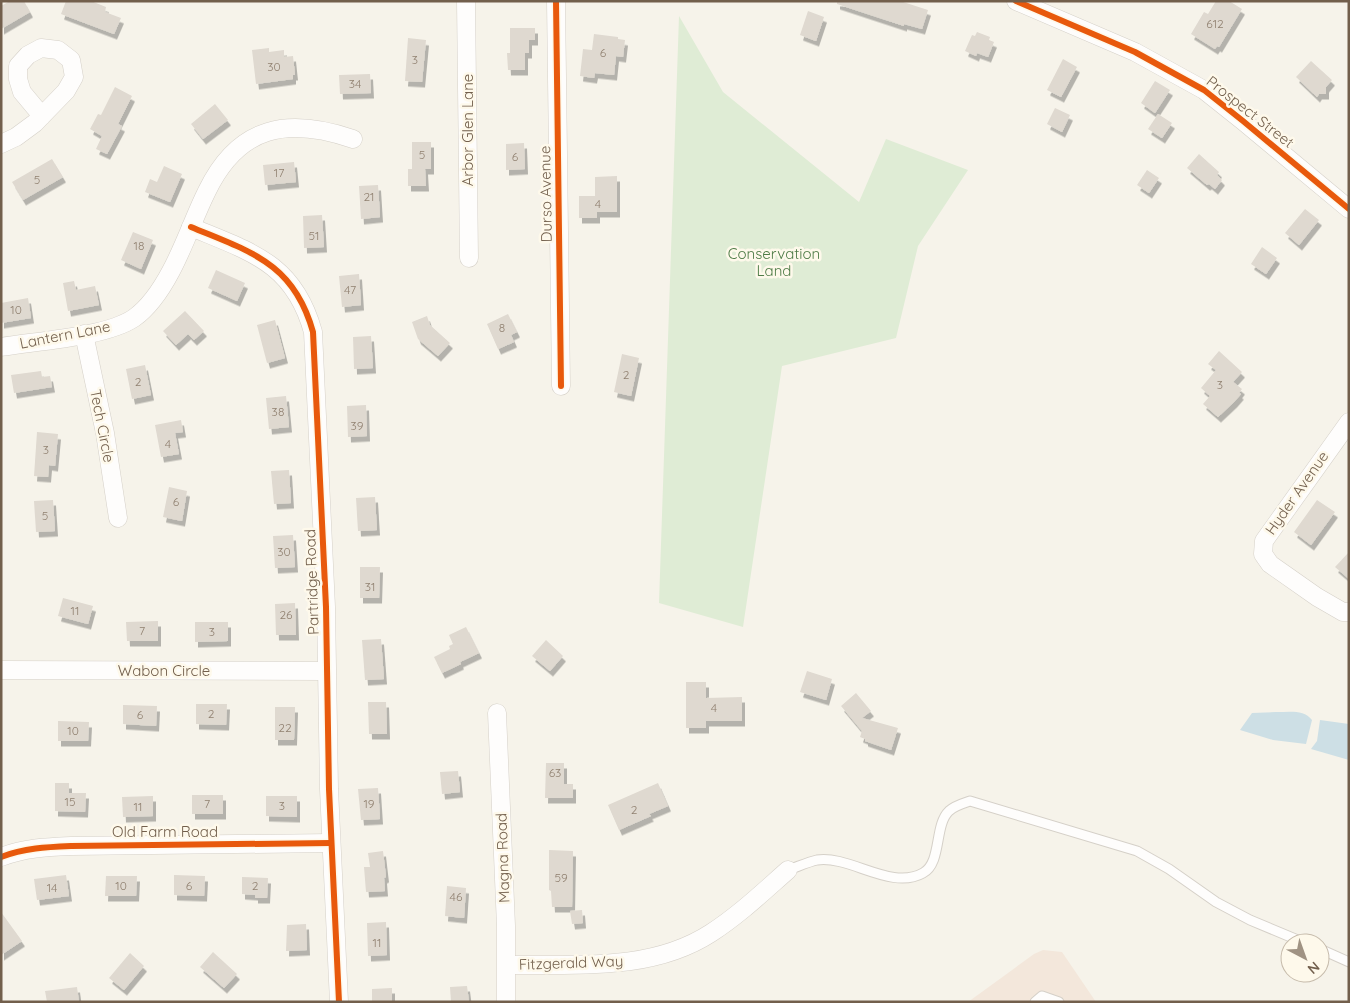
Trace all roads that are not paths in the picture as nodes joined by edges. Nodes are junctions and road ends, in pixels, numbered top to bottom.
1 (466, 1) edge
2 (556, 1) edge
3 (1016, 1) edge
4 (42, 116) dead end
5 (353, 138) dead end
6 (1, 144) edge
7 (1349, 210) edge
8 (191, 227) junction
9 (469, 258) dead end
10 (84, 334) junction
11 (1, 347) edge
12 (561, 386) dead end
13 (1349, 422) edge
14 (118, 518) dead end
15 (1349, 612) edge
16 (1, 670) edge
17 (326, 671) junction
18 (497, 714) dead end
19 (331, 843) junction
20 (1, 857) edge
21 (788, 870) joint
22 (1281, 933) edge
23 (1330, 953) edge
24 (1349, 962) edge
25 (507, 965) junction
26 (340, 1002) edge
27 (506, 1002) edge
28 (1035, 1002) edge
29 (1059, 1002) edge

1 - 9 street, Arbor Glen Lane
2 - 12 street, Durso Avenue
3 - 7 street, Prospect Street
4 - 6 street
5 - 8 street, Lantern Lane
8 - 10 street, Lantern Lane
8 - 17 street, Partridge Road
10 - 11 street, Lantern Lane
10 - 14 street, Tech Circle
13 - 15 street, Hyder Avenue
16 - 17 street, Wabon Circle
17 - 19 street, Partridge Road
18 - 25 street, Magna Road
19 - 20 street, Old Farm Road
19 - 26 street, Partridge Road
21 - 22 lane
21 - 25 street, Fitzgerald Way
23 - 24 lane
25 - 27 street, Magna Road
28 - 29 lane

